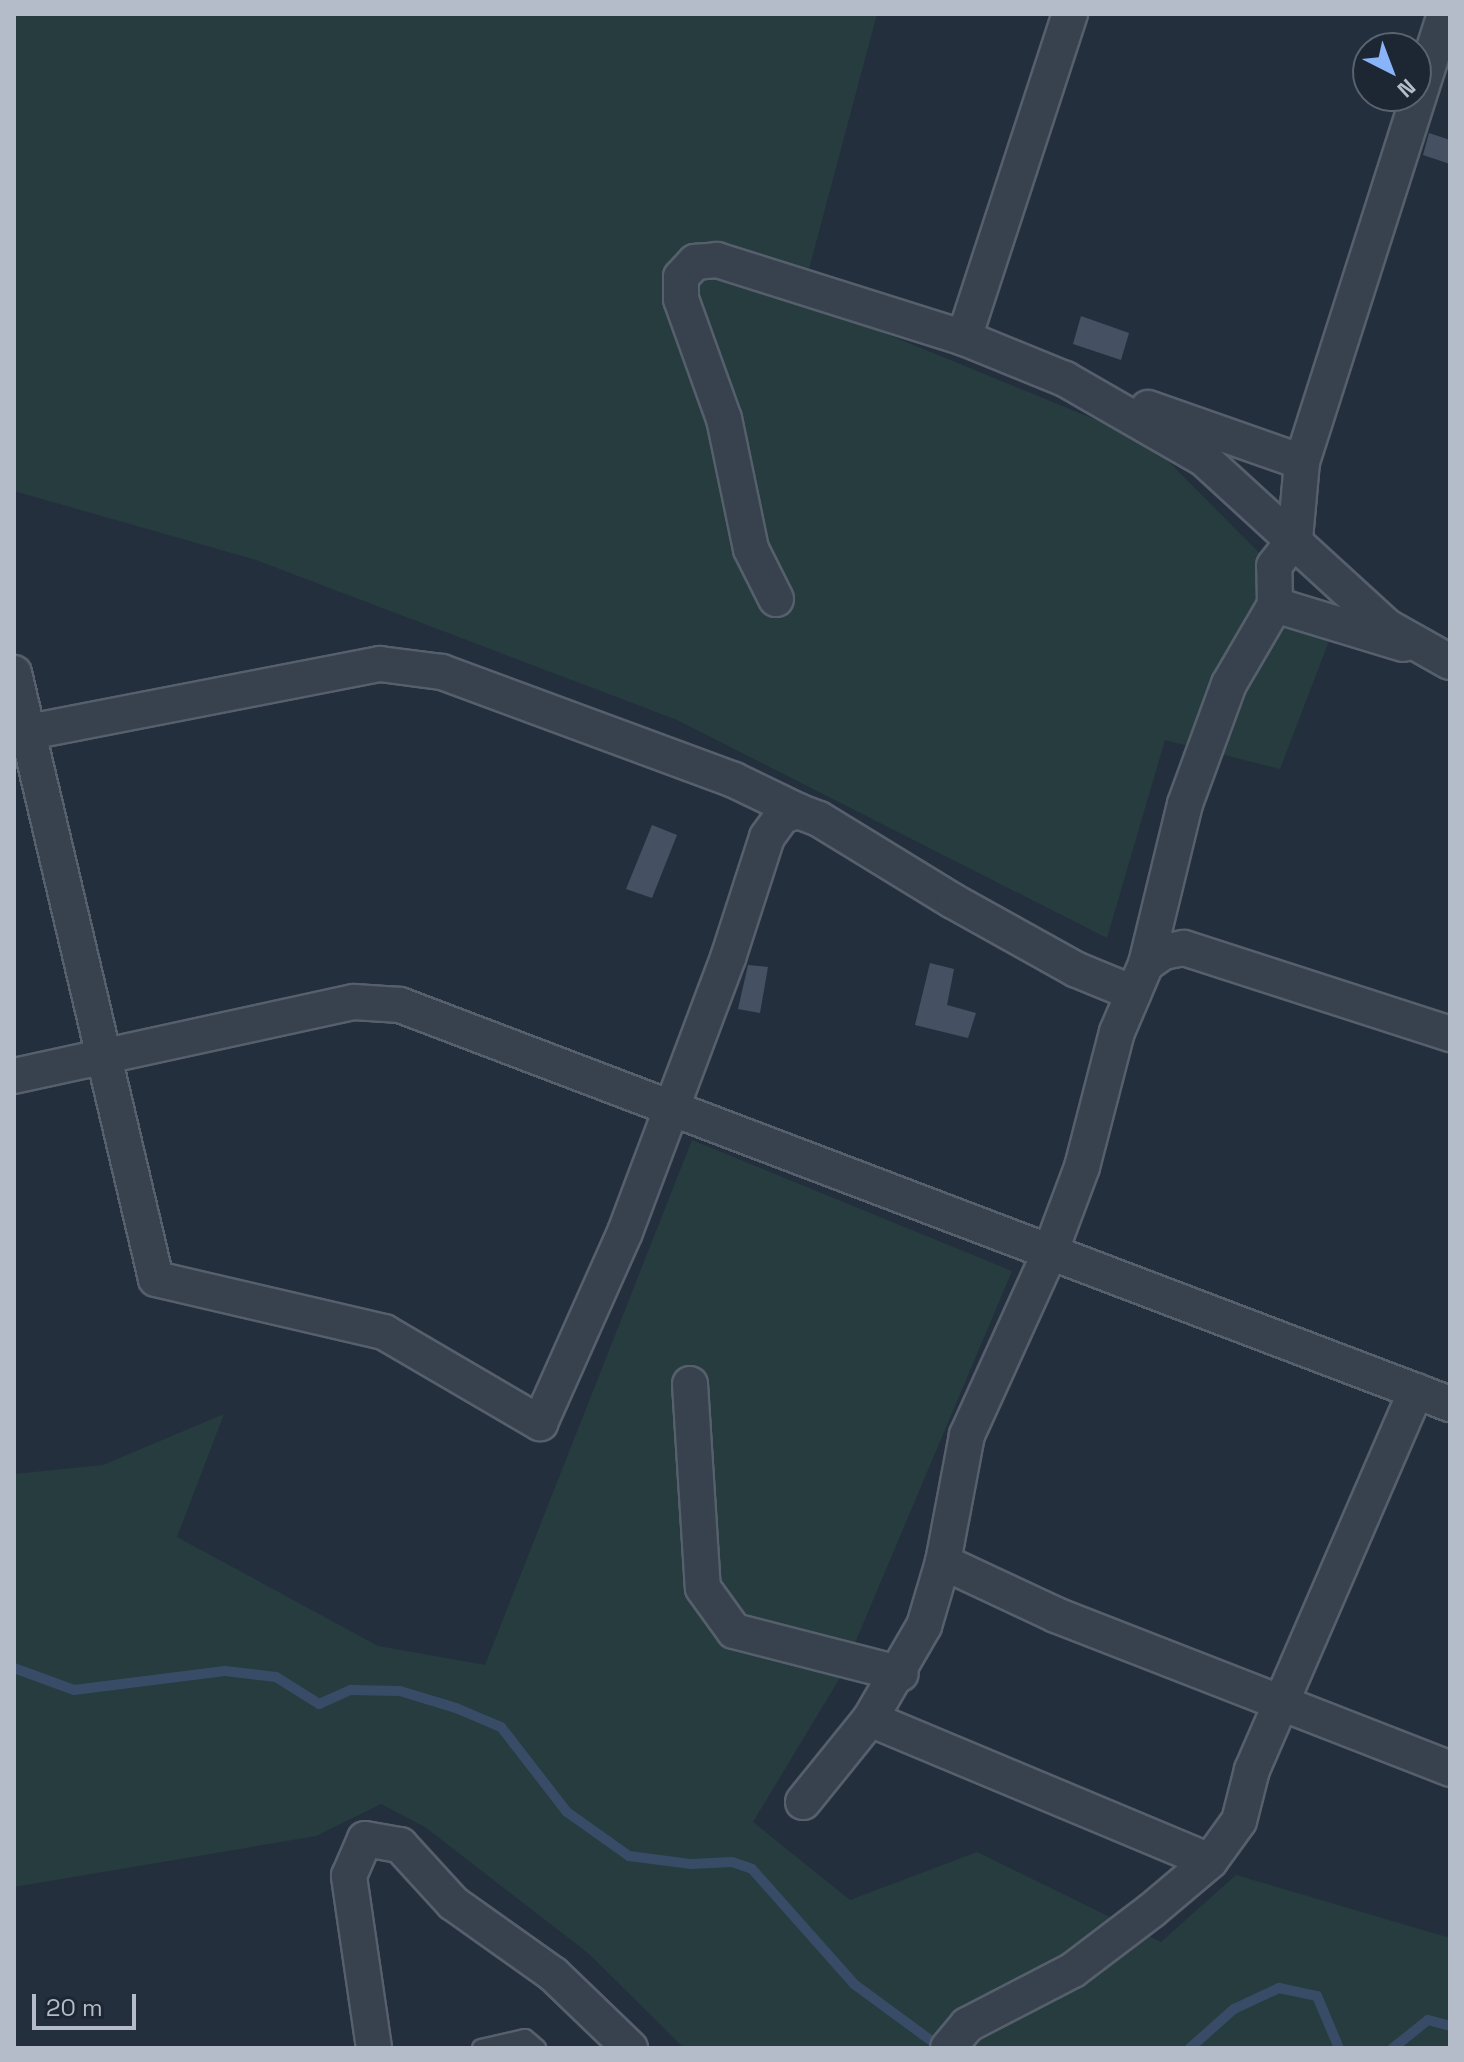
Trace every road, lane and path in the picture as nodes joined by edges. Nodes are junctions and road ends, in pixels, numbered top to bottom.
1 (1070, 14) edge
2 (1445, 14) edge
3 (964, 338) junction
4 (1065, 379) junction
5 (1302, 462) junction
6 (1295, 539) junction
7 (776, 599) dead end
8 (1275, 605) junction
9 (1419, 648) junction
10 (1450, 662) edge
11 (14, 673) edge
12 (21, 733) edge
13 (798, 811) junction
14 (1140, 979) junction
15 (1450, 1034) edge
16 (104, 1057) junction
17 (14, 1076) edge
18 (671, 1104) junction
19 (1051, 1250) junction
20 (690, 1384) dead end
21 (1416, 1391) junction
22 (1450, 1404) edge
23 (943, 1562) junction
24 (901, 1674) junction
25 (1283, 1702) junction
26 (870, 1719) junction
27 (1450, 1769) edge
28 (803, 1802) dead end
29 (1210, 1861) junction
30 (374, 2048) edge
31 (481, 2048) edge
32 (537, 2048) edge
33 (630, 2048) edge
34 (948, 2048) edge

1 - 3 street
2 - 5 street
3 - 4 street
3 - 7 street
4 - 5 street
4 - 6 street
5 - 6 street
6 - 8 street
6 - 9 street
8 - 9 street
8 - 14 street
9 - 10 street
11 - 12 street
12 - 13 street
12 - 16 street
13 - 14 street
13 - 18 street
14 - 15 street
14 - 19 street
16 - 17 street
16 - 18 street
16 - 18 street
18 - 19 street
19 - 21 street
19 - 23 street
20 - 24 street
21 - 22 street
21 - 25 street
23 - 24 street
23 - 25 street
24 - 26 street
25 - 27 street
25 - 29 street
26 - 28 street
26 - 29 street
29 - 34 street
30 - 33 street
31 - 32 lane

